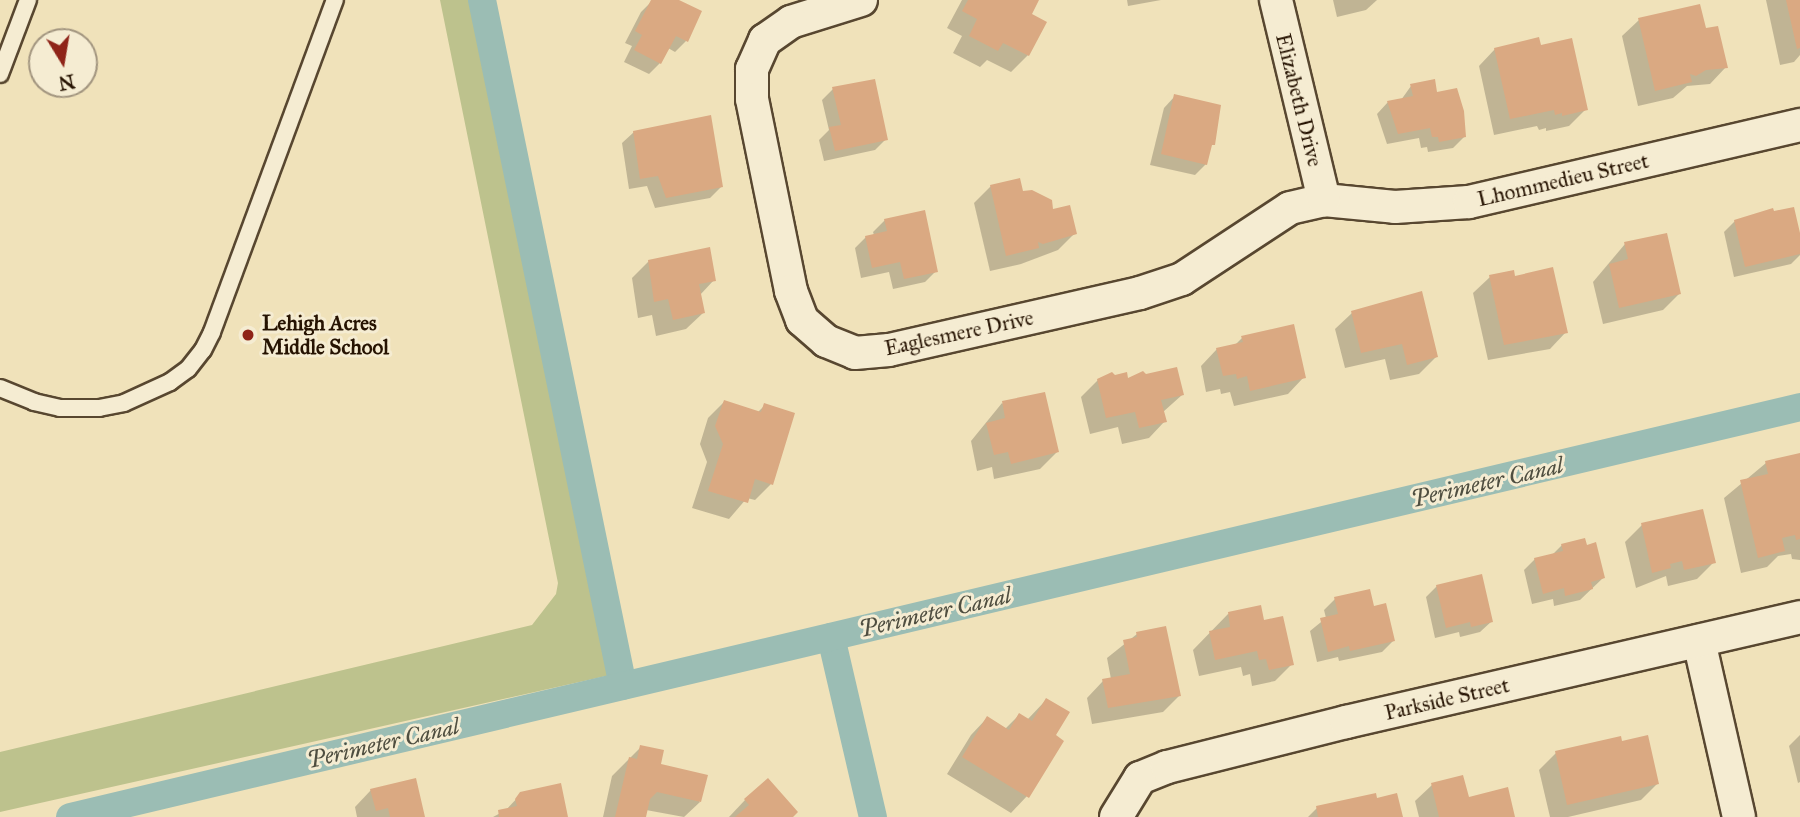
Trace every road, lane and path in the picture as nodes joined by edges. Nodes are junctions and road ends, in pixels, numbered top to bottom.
1 (28, 0) edge
2 (335, 0) edge
3 (861, 0) edge
4 (1276, 0) edge
5 (0, 74) edge
6 (1800, 125) edge
7 (1324, 200) junction
8 (0, 388) edge
9 (1800, 617) edge
10 (1699, 641) junction
11 (1116, 817) edge
12 (1739, 817) edge

1 - 5 lane
2 - 8 lane
3 - 7 street, Eaglesmere Drive
4 - 7 street, Elizabeth Drive
6 - 7 street, Lhommedieu Street
9 - 10 street, Parkside Street
10 - 11 street, Parkside Street
10 - 12 street

